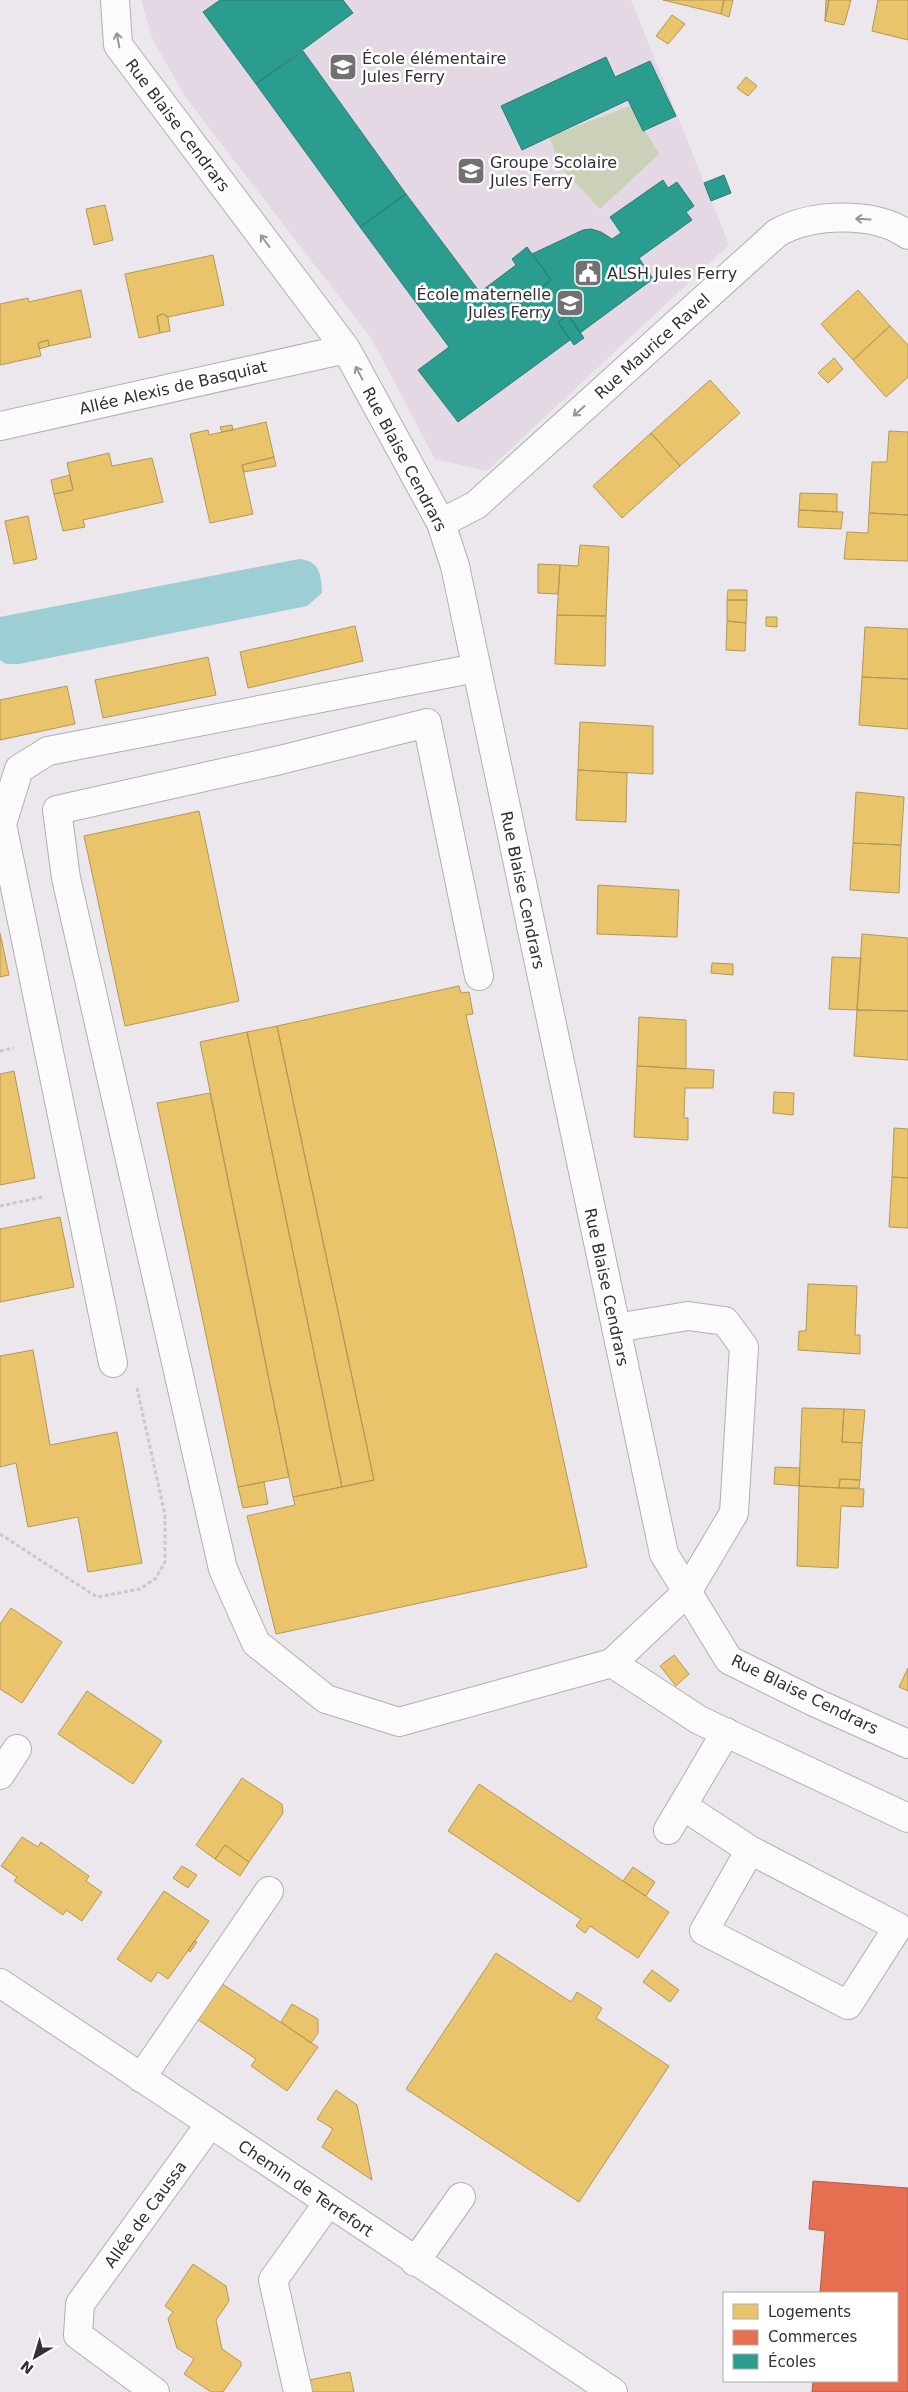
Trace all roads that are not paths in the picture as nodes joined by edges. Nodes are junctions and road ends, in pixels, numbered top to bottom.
1 (115, 0) edge
2 (908, 235) edge
3 (346, 349) junction
4 (0, 426) edge
5 (441, 523) junction
6 (476, 668) junction
7 (479, 976) dead end
8 (616, 1328) junction
9 (112, 1363) dead end
10 (687, 1592) junction
11 (612, 1663) junction
12 (726, 1732) junction
13 (908, 1744) edge
14 (17, 1749) dead end
15 (0, 1775) edge
16 (683, 1806) junction
17 (908, 1818) edge
18 (668, 1830) dead end
19 (750, 1850) junction
20 (269, 1891) dead end
21 (0, 1983) edge
22 (141, 2078) junction
23 (210, 2124) junction
24 (461, 2197) dead end
25 (328, 2203) junction
26 (415, 2262) junction
27 (154, 2392) edge
28 (298, 2392) edge
29 (613, 2392) edge

3 -> 1 street, Rue Blaise Cendrars
2 -> 5 street, Rue Maurice Ravel
3 - 4 street, Allée Alexis de Basquiat
5 -> 3 street, Rue Blaise Cendrars
5 - 6 street, Rue Blaise Cendrars
6 - 8 street, Rue Blaise Cendrars
6 - 9 street
7 - 11 street
8 - 10 street, Rue Blaise Cendrars
8 - 10 street
10 - 11 street
10 - 13 street, Rue Blaise Cendrars
11 - 12 street
12 - 16 street
12 - 17 street
14 - 15 street
16 - 18 street
16 - 19 street
19 - 19 street
20 - 22 street
21 - 22 street, Chemin de Terrefort
22 - 23 street, Chemin de Terrefort
23 - 25 street, Chemin de Terrefort
23 - 27 street, Allée de Caussa
24 - 26 street
25 - 26 street, Chemin de Terrefort
25 - 28 street
26 - 29 street, Chemin de Terrefort

